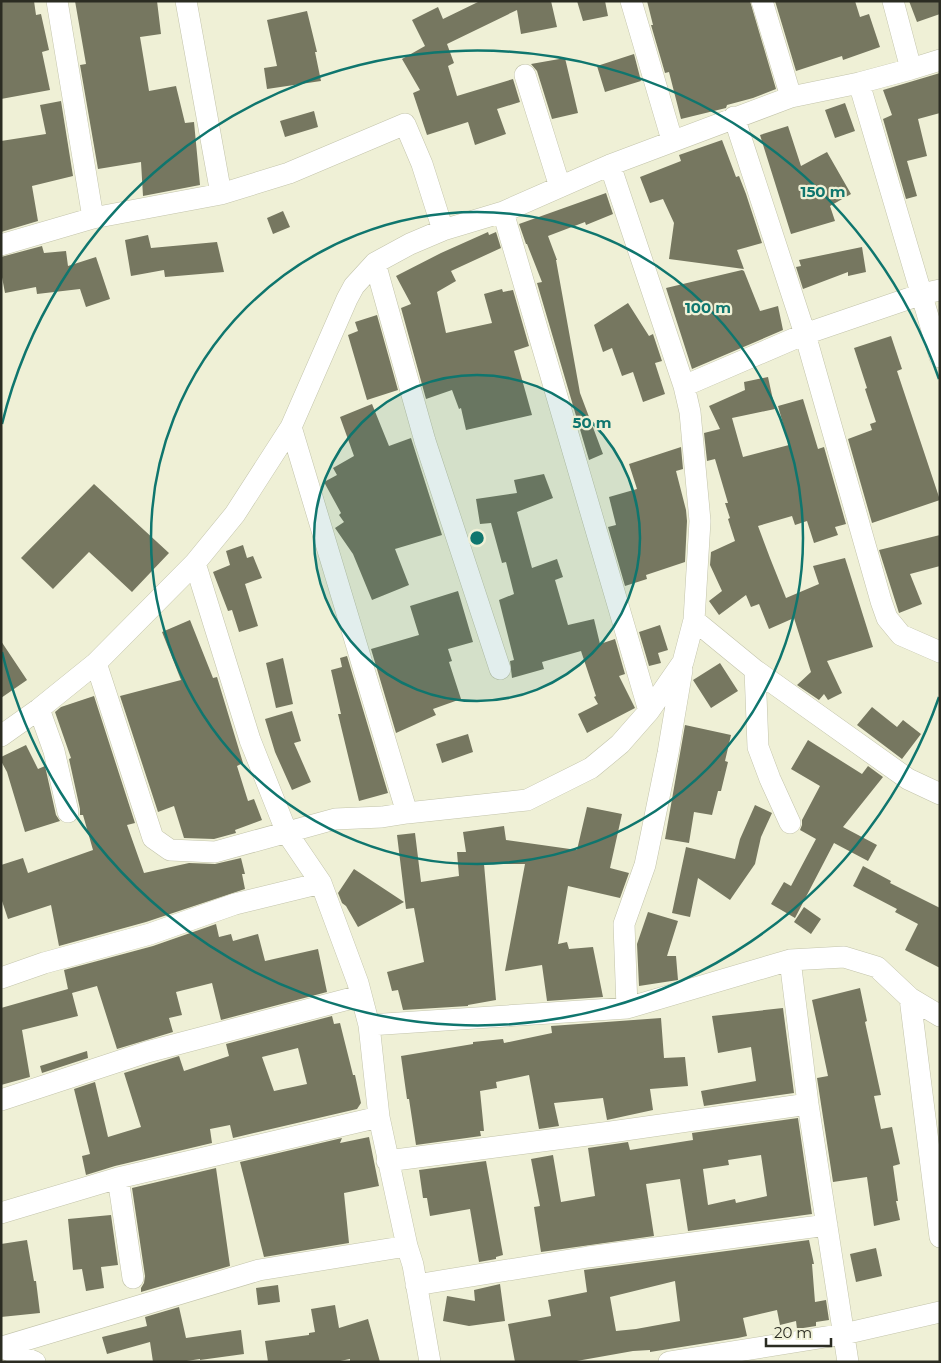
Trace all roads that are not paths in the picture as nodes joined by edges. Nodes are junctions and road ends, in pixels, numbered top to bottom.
1 (57, 1) edge
2 (186, 1) edge
3 (631, 1) edge
4 (762, 1) edge
5 (893, 1) edge
6 (940, 60) edge
7 (912, 70) junction
8 (525, 75) dead end
9 (859, 83) junction
10 (791, 97) junction
11 (734, 117) junction
12 (672, 140) junction
13 (610, 165) junction
14 (560, 187) junction
15 (221, 194) junction
16 (503, 212) junction
17 (92, 218) junction
18 (443, 230) junction
19 (1, 245) edge
20 (375, 263) junction
21 (931, 292) edge
22 (805, 334) junction
23 (940, 357) edge
24 (684, 386) junction
25 (291, 427) junction
26 (194, 563) junction
27 (694, 620) junction
28 (940, 652) edge
29 (96, 663) junction
30 (500, 669) dead end
31 (755, 670) junction
32 (661, 705) junction
33 (39, 709) junction
34 (1, 736) edge
35 (940, 794) edge
36 (68, 812) dead end
37 (407, 813) junction
38 (790, 823) dead end
39 (287, 833) junction
40 (321, 883) junction
41 (790, 960) junction
42 (1, 978) edge
43 (360, 996) junction
44 (910, 998) junction
45 (627, 1008) junction
46 (940, 1016) edge
47 (369, 1025) junction
48 (1, 1100) edge
49 (808, 1104) junction
50 (379, 1117) junction
51 (387, 1161) junction
52 (118, 1178) junction
53 (1, 1213) edge
54 (827, 1224) junction
55 (940, 1237) edge
56 (407, 1246) junction
57 (134, 1278) dead end
58 (416, 1285) junction
59 (940, 1312) edge
60 (844, 1334) junction
61 (2, 1347) edge
62 (35, 1362) edge
63 (430, 1362) edge
64 (669, 1362) edge
65 (848, 1362) edge

1 - 17 street
2 - 15 street
3 - 12 street
4 - 10 street
5 - 7 street
6 - 7 street
7 - 9 street
8 - 14 street
9 - 10 street
9 - 21 street
10 - 11 street
11 - 12 street
11 - 22 street
12 - 13 street
13 - 14 street
13 - 24 street
14 - 16 street
15 - 17 street
15 - 18 street
16 - 18 street
16 - 32 street
17 - 19 street
18 - 20 street
20 - 25 street
20 - 30 street
21 - 22 street
21 - 23 street
22 - 24 street
22 - 28 street
24 - 27 street
25 - 26 street
25 - 37 street
26 - 29 street
26 - 39 street
27 - 31 street
27 - 32 street
29 - 33 street
29 - 39 street
31 - 35 street
31 - 38 street
32 - 37 street
32 - 45 street
33 - 34 street
33 - 36 street
37 - 39 street
39 - 40 street
40 - 42 street
40 - 43 street
41 - 44 street
41 - 45 street
41 - 49 street
43 - 47 street
43 - 48 street
44 - 46 street
44 - 55 street
45 - 47 street
47 - 50 street
49 - 51 street
49 - 54 street
50 - 51 street
50 - 52 street
51 - 56 street
52 - 53 street
52 - 57 street
54 - 58 street
54 - 60 street
56 - 58 street
56 - 61 street
58 - 63 street
59 - 60 street
60 - 64 street
60 - 65 street
61 - 62 street

